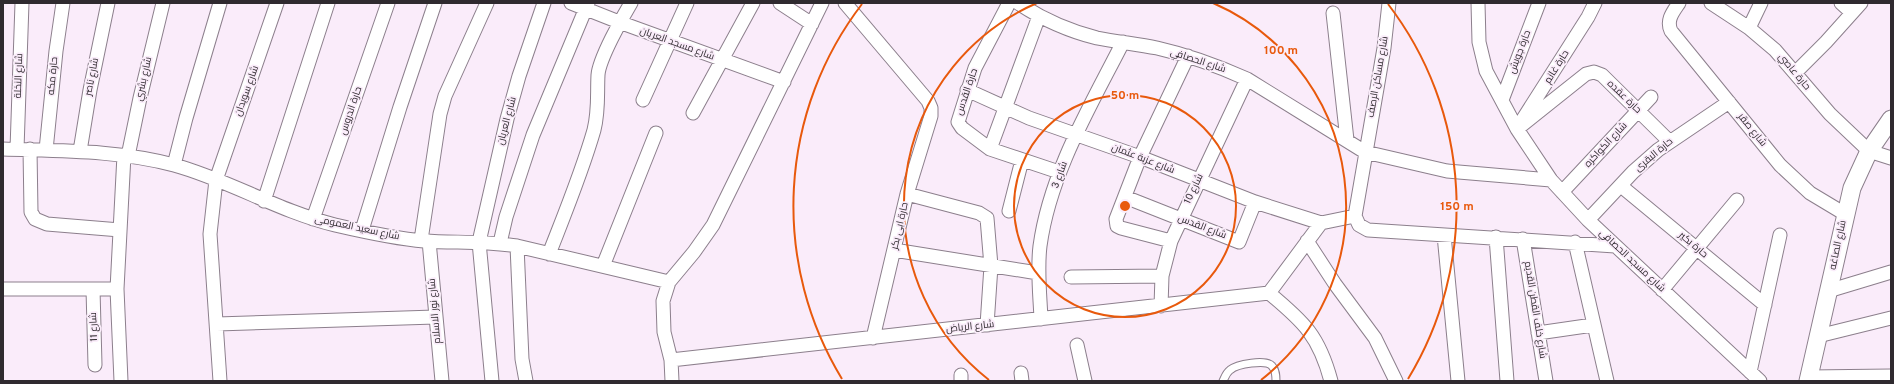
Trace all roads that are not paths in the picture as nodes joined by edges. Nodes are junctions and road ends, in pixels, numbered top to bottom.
1 (22, 3) edge
2 (64, 3) edge
3 (108, 3) edge
4 (163, 3) edge
5 (220, 3) edge
6 (277, 3) edge
7 (328, 3) edge
8 (388, 3) edge
9 (435, 3) edge
10 (487, 3) edge
11 (544, 3) edge
12 (572, 3) edge
13 (631, 3) edge
14 (688, 3) edge
15 (753, 3) edge
16 (780, 3) edge
17 (822, 3) edge
18 (845, 3) edge
19 (1009, 3) edge
20 (1018, 3) edge
21 (1389, 3) edge
22 (1478, 3) edge
23 (1539, 3) edge
24 (1594, 3) edge
25 (1679, 3) edge
26 (1711, 3) edge
27 (1761, 3) edge
28 (1841, 3) edge
29 (1861, 3) edge
30 (586, 6) edge
31 (1332, 13) dead end
32 (1852, 13) junction
33 (1039, 16) junction
34 (619, 22) junction
35 (812, 24) junction
36 (1749, 28) junction
37 (669, 41) junction
38 (1123, 42) junction
39 (1188, 56) junction
40 (722, 60) junction
41 (1795, 73) junction
42 (1247, 79) junction
43 (784, 82) junction
44 (967, 90) junction
45 (1651, 97) dead end
46 (642, 100) dead end
47 (1502, 100) junction
48 (1729, 102) junction
49 (1004, 108) junction
50 (1638, 111) junction
51 (693, 113) dead end
52 (1891, 119) edge
53 (1517, 129) junction
54 (656, 133) dead end
55 (1076, 134) junction
56 (1347, 140) junction
57 (1669, 141) junction
58 (3, 149) edge
59 (17, 149) junction
60 (990, 149) junction
61 (30, 150) junction
62 (46, 150) junction
63 (80, 151) junction
64 (1869, 151) junction
65 (1365, 152) junction
66 (126, 155) junction
67 (1140, 157) junction
68 (1891, 158) edge
69 (1022, 160) junction
70 (174, 165) junction
71 (1059, 172) junction
72 (216, 180) junction
73 (1198, 180) junction
74 (1551, 180) junction
75 (1620, 186) junction
76 (1562, 192) junction
77 (907, 194) junction
78 (1125, 197) junction
79 (1737, 200) dead end
80 (264, 201) junction
81 (1255, 202) junction
82 (1009, 211) dead end
83 (1845, 214) junction
84 (1355, 216) junction
85 (1180, 218) junction
86 (313, 219) junction
87 (1588, 220) junction
88 (1321, 223) junction
89 (120, 230) junction
90 (362, 230) junction
91 (1444, 235) junction
92 (1780, 235) dead end
93 (1496, 237) junction
94 (1523, 239) junction
95 (425, 241) junction
96 (1171, 241) junction
97 (1307, 241) junction
98 (479, 242) junction
99 (1575, 242) junction
100 (500, 243) junction
101 (517, 246) junction
102 (1615, 246) junction
103 (1697, 248) junction
104 (894, 250) junction
105 (549, 254) junction
106 (603, 266) junction
107 (991, 266) junction
108 (1891, 272) edge
109 (1038, 273) junction
110 (1162, 276) junction
111 (1071, 277) dead end
112 (669, 282) junction
113 (3, 289) edge
114 (93, 289) junction
115 (117, 289) junction
116 (1662, 290) junction
117 (1828, 291) junction
118 (1269, 292) junction
119 (1765, 305) junction
120 (1161, 306) junction
121 (436, 317) junction
122 (1891, 318) edge
123 (1041, 319) junction
124 (217, 324) junction
125 (987, 325) junction
126 (1593, 326) junction
127 (1538, 334) junction
128 (1818, 336) junction
129 (873, 338) junction
130 (1077, 345) dead end
131 (670, 360) junction
132 (95, 365) dead end
133 (1891, 376) edge
134 (1755, 377) edge
135 (1808, 379) edge
136 (121, 381) edge
137 (220, 381) edge
138 (442, 381) edge
139 (492, 381) edge
140 (526, 381) edge
141 (672, 381) edge
142 (1084, 381) edge
143 (1223, 381) edge
144 (1276, 381) edge
145 (1332, 381) edge
146 (1396, 381) edge
147 (1458, 381) edge
148 (1506, 381) edge
149 (1546, 381) edge
150 (1607, 381) edge

1 - 59 street, شارع النخلة
2 - 62 street, حارة مكه
3 - 63 street, شارع ناصر
4 - 66 street, شارع بشري
5 - 70 street
6 - 72 street, شارع سويدان
7 - 80 street
8 - 86 street, حارة اندروس
9 - 90 street
10 - 95 street, شارع نور الاسلام
11 - 98 street, شارع العريان
12 - 30 street, شارع مسجد العريان
13 - 34 street
14 - 37 street
15 - 40 street
16 - 35 street
17 - 35 street
18 - 77 street, حارة ابى بكر
19 - 44 street, حارة القدس
20 - 33 street, شارع الحصافي
21 - 65 street, شارع مساكن الرصف
22 - 47 street, شارع مسجد الحصافي
23 - 47 street, حارة جويش
24 - 53 street, حارة غانم
25 - 48 street, شارع صقر
26 - 36 street, حارة عاصي
27 - 36 street
28 - 32 street
29 - 32 street
30 - 34 street, شارع مسجد العريان
30 - 100 street
31 - 56 street
32 - 41 street
33 - 38 street, شارع الحصافي
33 - 49 street
34 - 37 street, شارع مسجد العريان
34 - 105 street
35 - 43 street
36 - 41 street, حارة عاصي
37 - 40 street, شارع مسجد العريان
37 - 46 street
38 - 39 street, شارع الحصافي
38 - 55 street, شارع 3
39 - 42 street, شارع الحصافي
39 - 67 street
40 - 43 street, شارع مسجد العريان
40 - 51 street
41 - 64 street, حارة عاصي
42 - 56 street, شارع الحصافي
42 - 73 street, شارع 10
43 - 112 street
44 - 49 street, شارع عزبة عثمان
44 - 60 street, حارة القدس
45 - 50 street, شارع الكواكره
47 - 53 street, شارع مسجد الحصافي
48 - 57 street, حارة البقرى
48 - 83 street, شارع صقر
49 - 55 street, شارع عزبة عثمان
49 - 60 street
50 - 53 street, حارة عقده
50 - 57 street, حارة عقده
50 - 76 street, شارع الكواكره
52 - 64 street, شارع الصاغه
53 - 74 street, شارع مسجد الحصافي
54 - 106 street
55 - 67 street, شارع عزبة عثمان
55 - 71 street, شارع 3
56 - 65 street, شارع الحصافي
57 - 75 street, حارة البقرى
58 - 59 street, شارع سعيد العمومى
59 - 61 street, شارع سعيد العمومى
60 - 69 street, حارة القدس
61 - 62 street, شارع سعيد العمومى
61 - 89 street
62 - 63 street, شارع سعيد العمومى
63 - 66 street, شارع سعيد العمومى
64 - 68 street
64 - 83 street, شارع الصاغه
65 - 74 street
65 - 84 street, شارع مساكن الرصف
66 - 70 street, شارع سعيد العمومى
66 - 89 street, شارع بشري
67 - 73 street, شارع عزبة عثمان
67 - 78 street
69 - 71 street, حارة القدس
69 - 82 street
70 - 72 street, شارع سعيد العمومى
71 - 109 street, شارع 3
72 - 80 street, شارع سعيد العمومى
72 - 124 street, شارع سويدان
73 - 81 street, شارع عزبة عثمان
73 - 85 street, شارع 10
74 - 76 street, شارع مسجد الحصافي
75 - 87 street, حارة البقرى
75 - 103 street, حارة بكير
76 - 87 street, شارع مسجد الحصافي
77 - 104 street, حارة ابى بكر
77 - 107 street
78 - 85 street, شارع القدس
78 - 96 street
79 - 103 street
80 - 86 street, شارع سعيد العمومى
81 - 85 street, شارع القدس
81 - 88 street, شارع عزبة عثمان
83 - 117 street, شارع الصاغه
84 - 88 street
84 - 91 street
85 - 96 street, شارع 10
86 - 90 street, شارع سعيد العمومى
87 - 102 street, شارع مسجد الحصافي
88 - 97 street
89 - 115 street, شارع بشري
90 - 95 street, شارع سعيد العمومى
91 - 93 street
91 - 147 street
92 - 119 street
93 - 94 street
93 - 148 street
94 - 99 street
94 - 127 street, شارع خلف القطن القديم
95 - 98 street, شارع سعيد العمومى
95 - 121 street, شارع نور الاسلام
96 - 110 street, شارع 10
97 - 118 street
97 - 146 street
98 - 100 street, شارع سعيد العمومى
98 - 139 street, شارع العريان
99 - 102 street
99 - 126 street
100 - 101 street, شارع سعيد العمومى
101 - 105 street, شارع سعيد العمومى
101 - 140 street
102 - 116 street, شارع مسجد الحصافي
103 - 116 street
103 - 119 street, حارة بكير
104 - 107 street
104 - 129 street, حارة ابى بكر
105 - 106 street, شارع سعيد العمومى
106 - 112 street, شارع سعيد العمومى
107 - 109 street
107 - 125 street
108 - 117 street
109 - 123 street, شارع 3
110 - 111 street
110 - 120 street, شارع 10
112 - 131 street
113 - 114 street
114 - 115 street
114 - 132 street, شارع 11
115 - 136 street, شارع بشري
116 - 134 street, شارع مسجد الحصافي
117 - 128 street, شارع الصاغه
118 - 120 street, شارع الرياض
118 - 145 street
119 - 134 street
120 - 123 street, شارع الرياض
121 - 124 street
121 - 138 street, شارع نور الاسلام
122 - 128 street
123 - 125 street, شارع الرياض
124 - 137 street, شارع سويدان
125 - 129 street, شارع الرياض
126 - 127 street
126 - 150 street
127 - 149 street, شارع خلف القطن القديم
128 - 135 street, شارع الصاغه
129 - 131 street, شارع الرياض
130 - 142 street
131 - 141 street
133 - 135 street
143 - 144 lane

